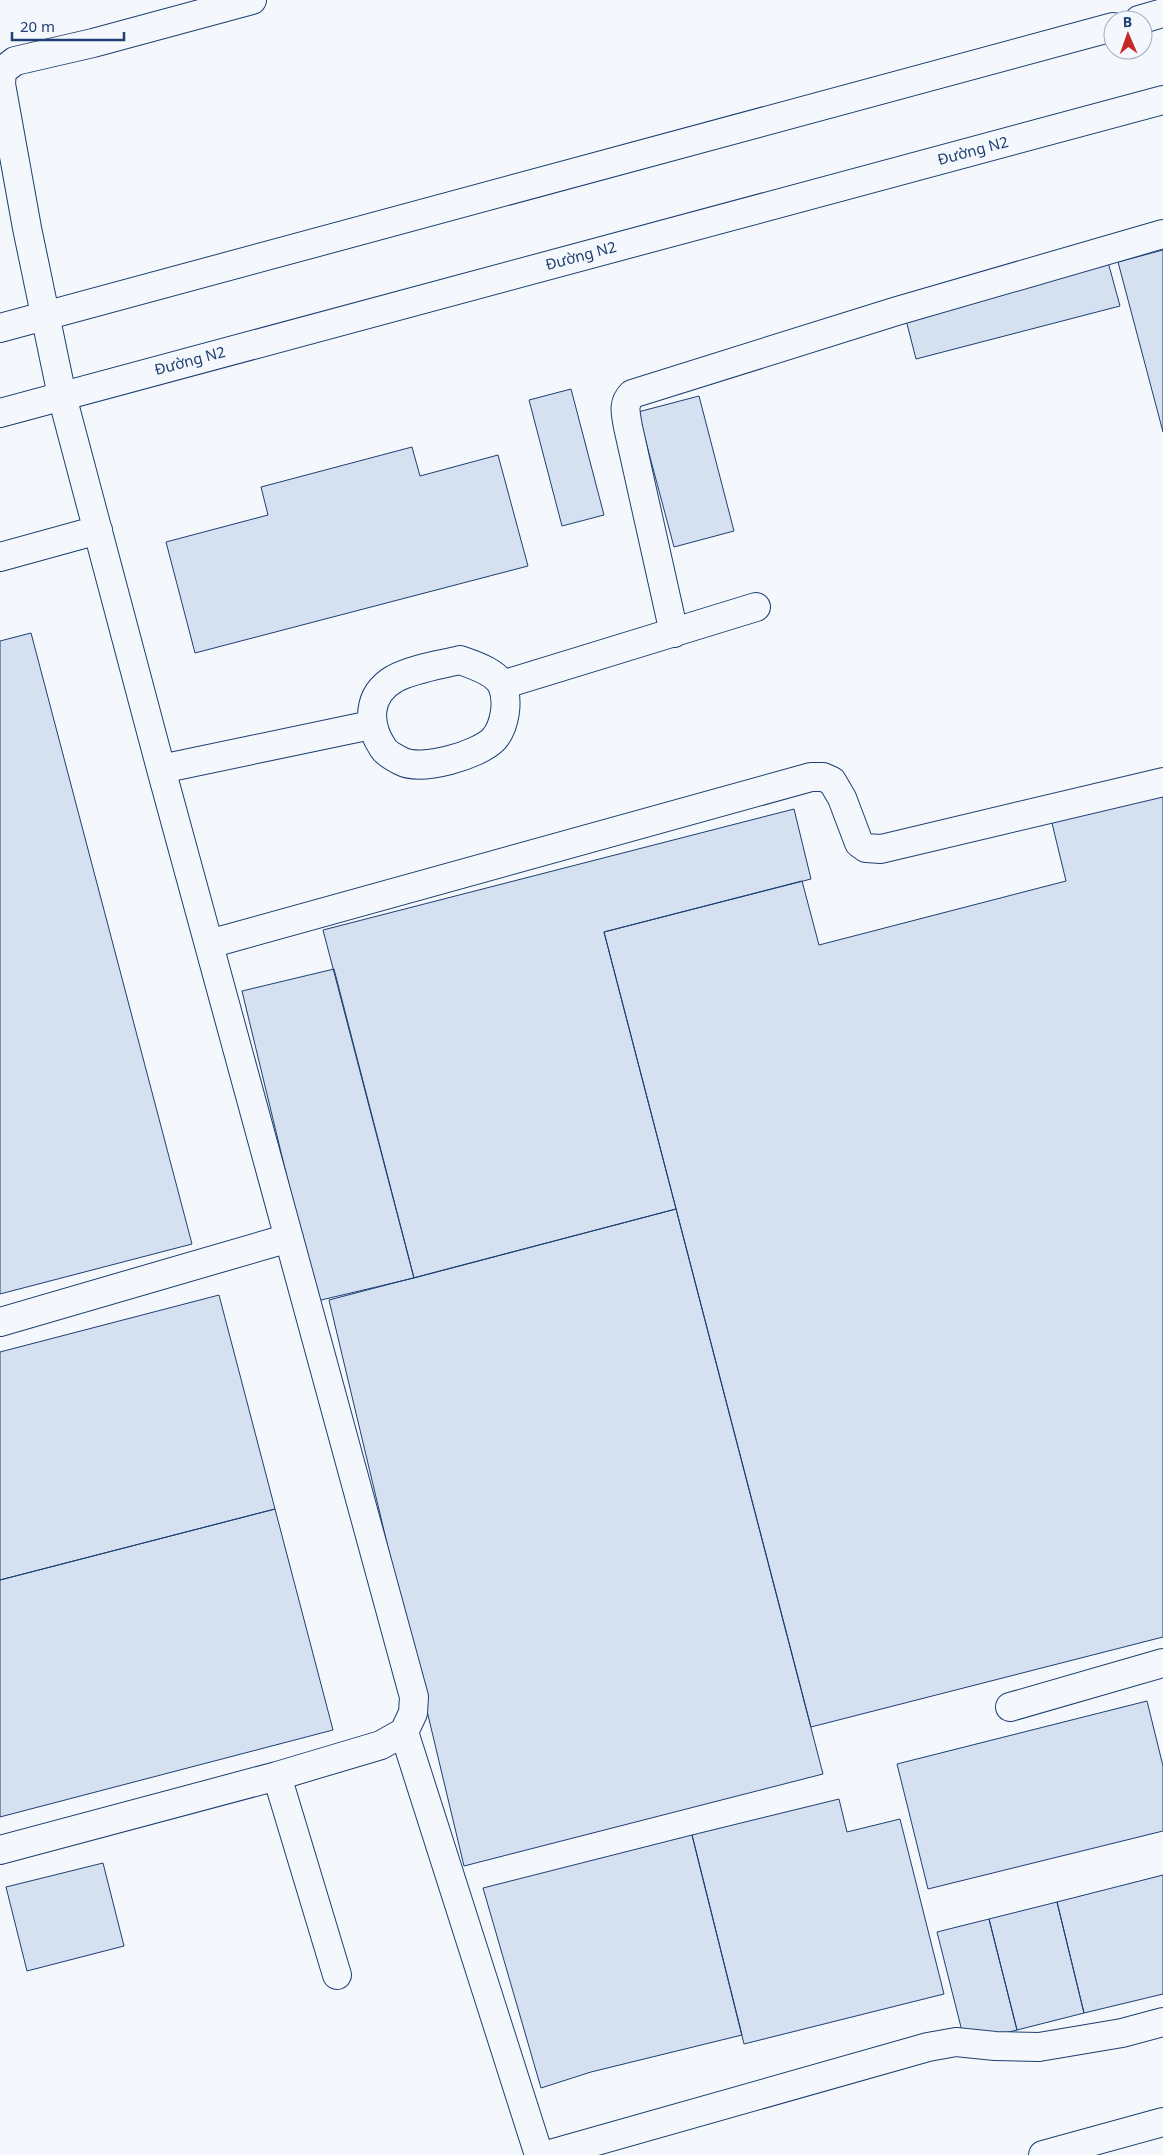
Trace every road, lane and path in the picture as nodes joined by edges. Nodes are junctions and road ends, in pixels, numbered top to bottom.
1 (252, 0) edge
2 (1103, 30) edge
3 (1163, 100) edge
4 (8, 168) edge
5 (1163, 234) edge
6 (45, 316) junction
7 (0, 328) edge
8 (62, 396) junction
9 (0, 413) edge
10 (98, 530) junction
11 (0, 557) edge
12 (756, 607) dead end
13 (674, 633) junction
14 (502, 685) junction
15 (371, 725) junction
16 (162, 769) junction
17 (1163, 782) edge
18 (209, 944) junction
19 (289, 1238) junction
20 (0, 1322) edge
21 (1163, 1663) edge
22 (1010, 1707) dead end
23 (404, 1732) junction
24 (277, 1776) junction
25 (0, 1850) edge
26 (337, 1975) dead end
27 (1163, 2022) edge
28 (1163, 2122) edge
29 (539, 2155) edge
30 (547, 2155) edge
31 (1043, 2155) edge

1 - 4 street
2 - 6 street
3 - 8 street, Đường N2
4 - 6 street
5 - 13 street
6 - 7 street
6 - 8 street
8 - 9 street, Đường N2
8 - 10 street
10 - 11 street
10 - 16 street
12 - 13 street
13 - 14 street
14 - 15 street
14 - 15 street
15 - 16 street
16 - 18 street
17 - 18 street
18 - 19 street
19 - 20 street
19 - 23 street
21 - 22 street
23 - 24 street
23 - 29 street
24 - 25 street
24 - 26 street
27 - 30 street
28 - 31 street

